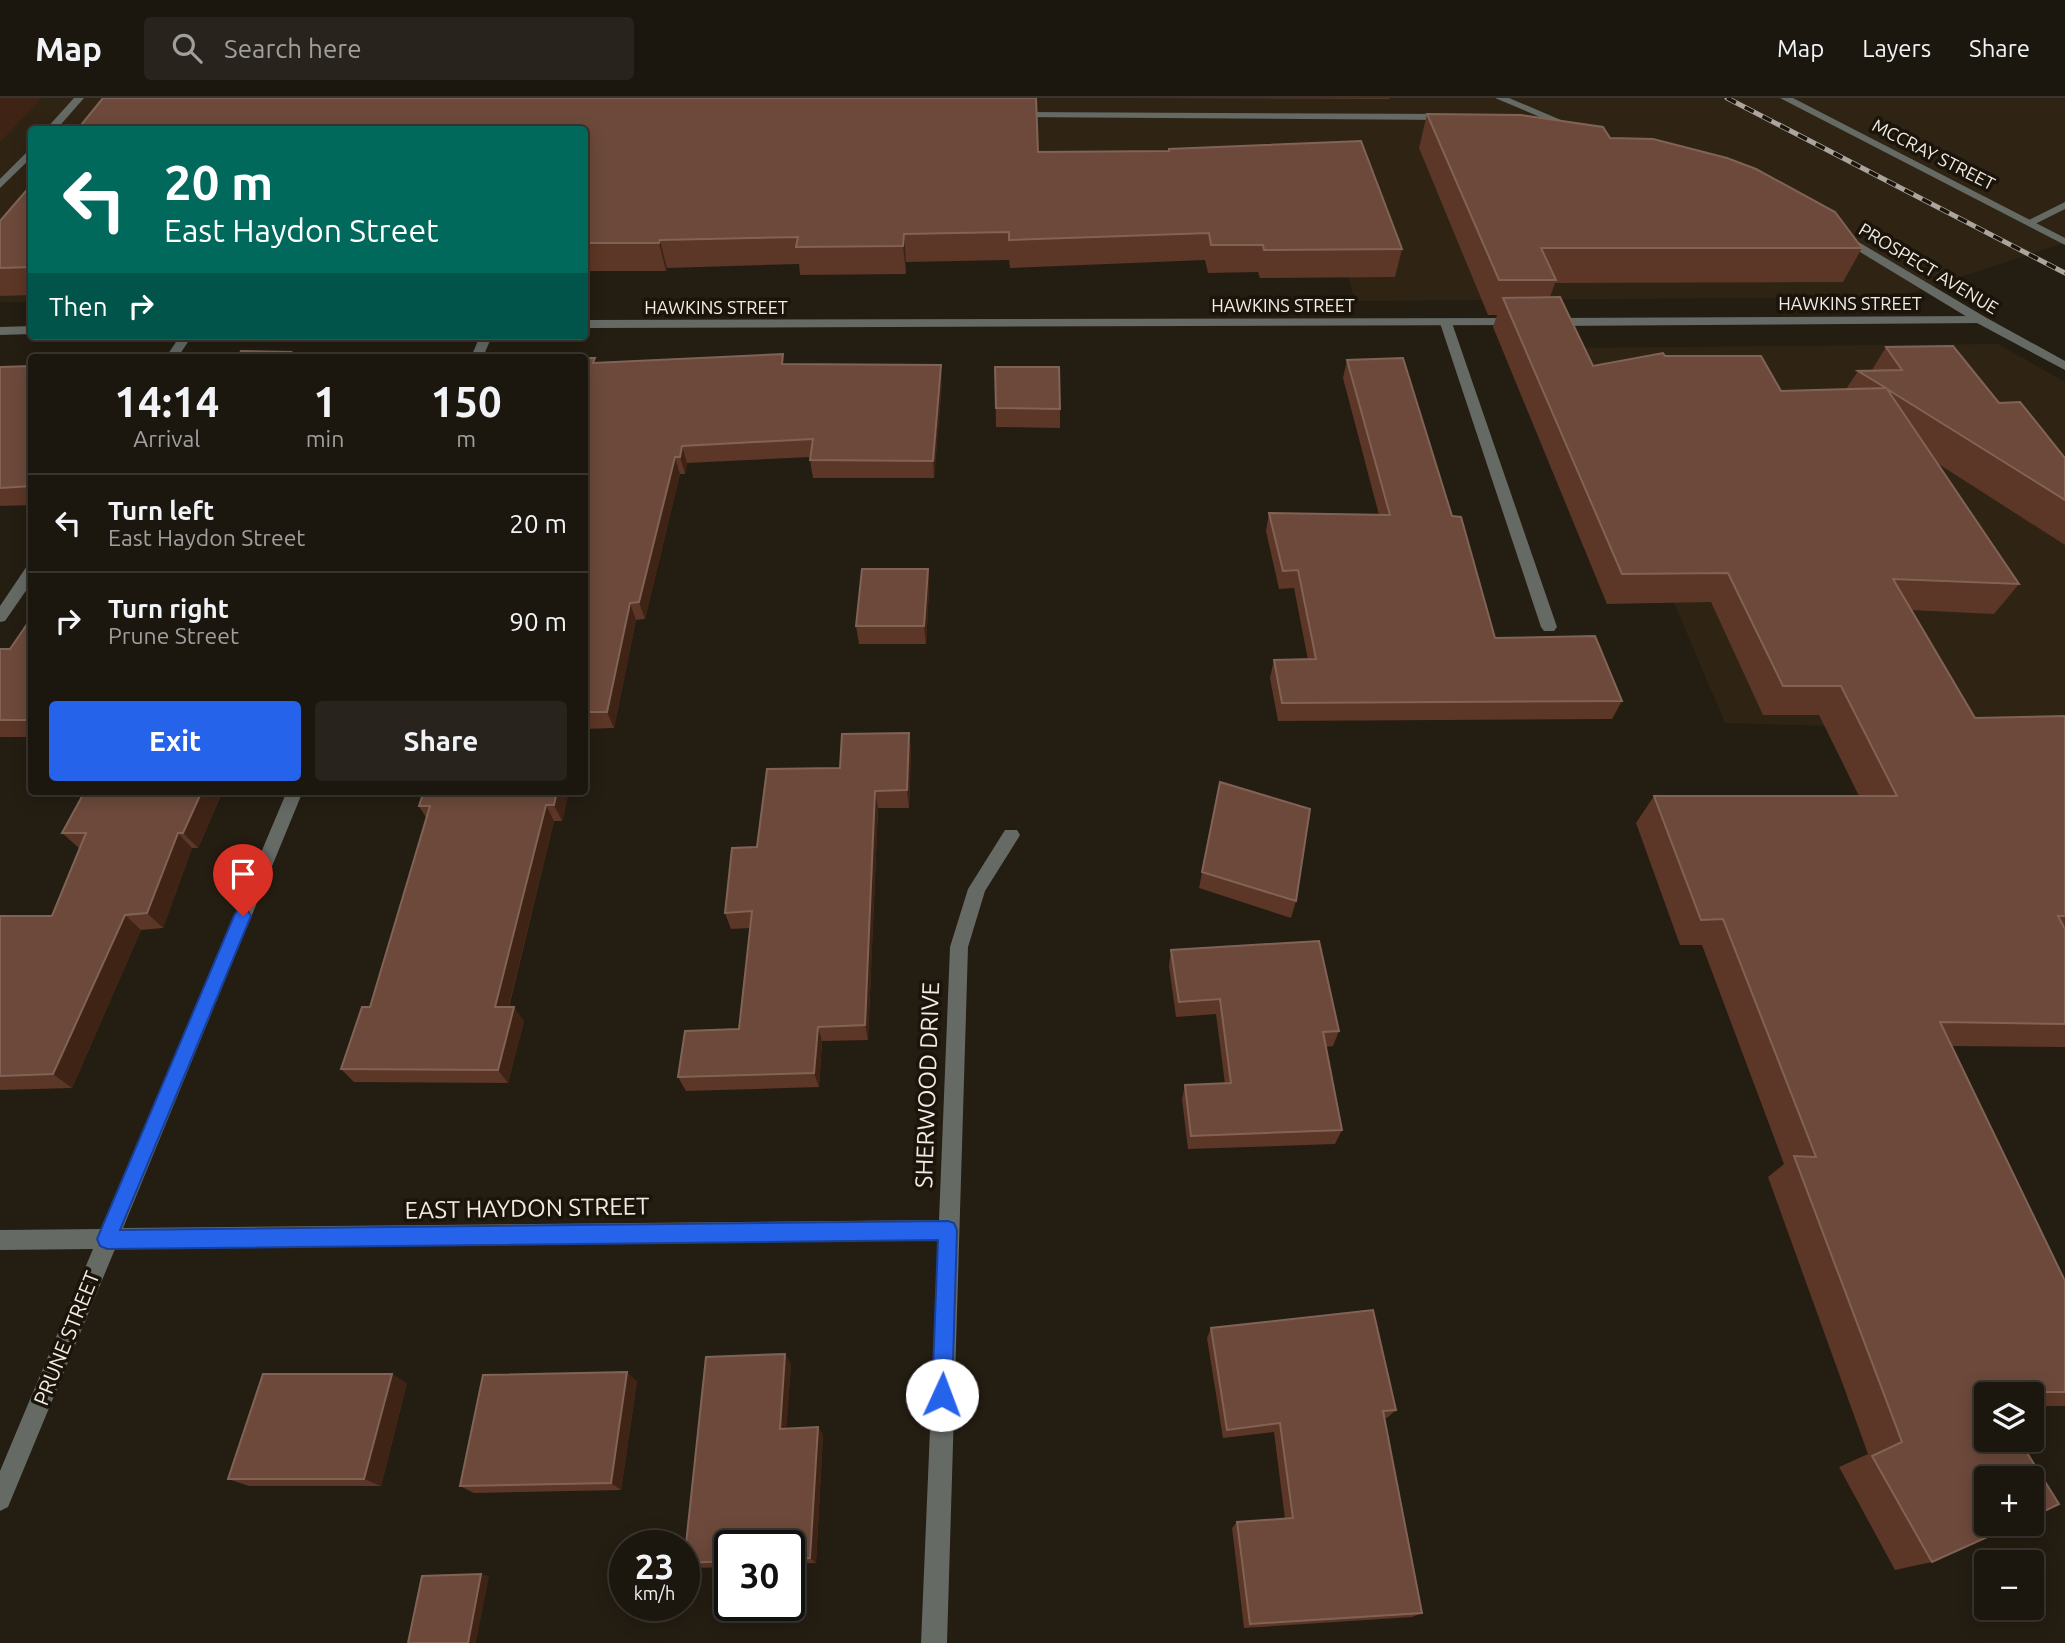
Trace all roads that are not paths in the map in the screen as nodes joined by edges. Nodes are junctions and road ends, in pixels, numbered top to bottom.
1 (79, 98) edge
2 (1500, 98) edge
3 (1785, 98) edge
4 (999, 115) edge
5 (1463, 117) edge
6 (1518, 117) edge
7 (1545, 117) junction
8 (54, 126) edge
9 (1583, 130) edge
10 (28, 154) edge
11 (0, 185) edge
12 (2065, 205) edge
13 (2029, 223) junction
14 (1829, 229) edge
15 (2065, 242) edge
16 (1981, 320) junction
17 (1529, 322) edge
18 (1543, 322) edge
19 (1446, 323) junction
20 (588, 324) edge
21 (28, 330) edge
22 (0, 331) edge
23 (2065, 366) edge
24 (28, 576) edge
25 (0, 617) edge
26 (1549, 627) dead end
27 (293, 795) edge
28 (1011, 835) dead end
29 (948, 1230) junction
30 (107, 1239) junction
31 (0, 1240) edge
32 (0, 1499) edge
33 (934, 1643) edge

1 - 8 street
2 - 7 street
3 - 13 street, MCCRAY STREET
4 - 5 street
6 - 7 street
7 - 9 street
10 - 11 street
12 - 13 street
13 - 15 street, MCCRAY STREET
14 - 16 street, PROSPECT AVENUE
16 - 18 street, HAWKINS STREET
16 - 23 street, PROSPECT AVENUE
17 - 19 street, HAWKINS STREET
19 - 20 street, HAWKINS STREET
19 - 26 street
21 - 22 street
24 - 25 street
27 - 30 street, PRUNE STREET
28 - 29 street, SHERWOOD DRIVE
29 - 30 street, EAST HAYDON STREET
29 - 33 street, SHERWOOD DRIVE
30 - 31 street, EAST HAYDON STREET
30 - 32 street, PRUNE STREET

